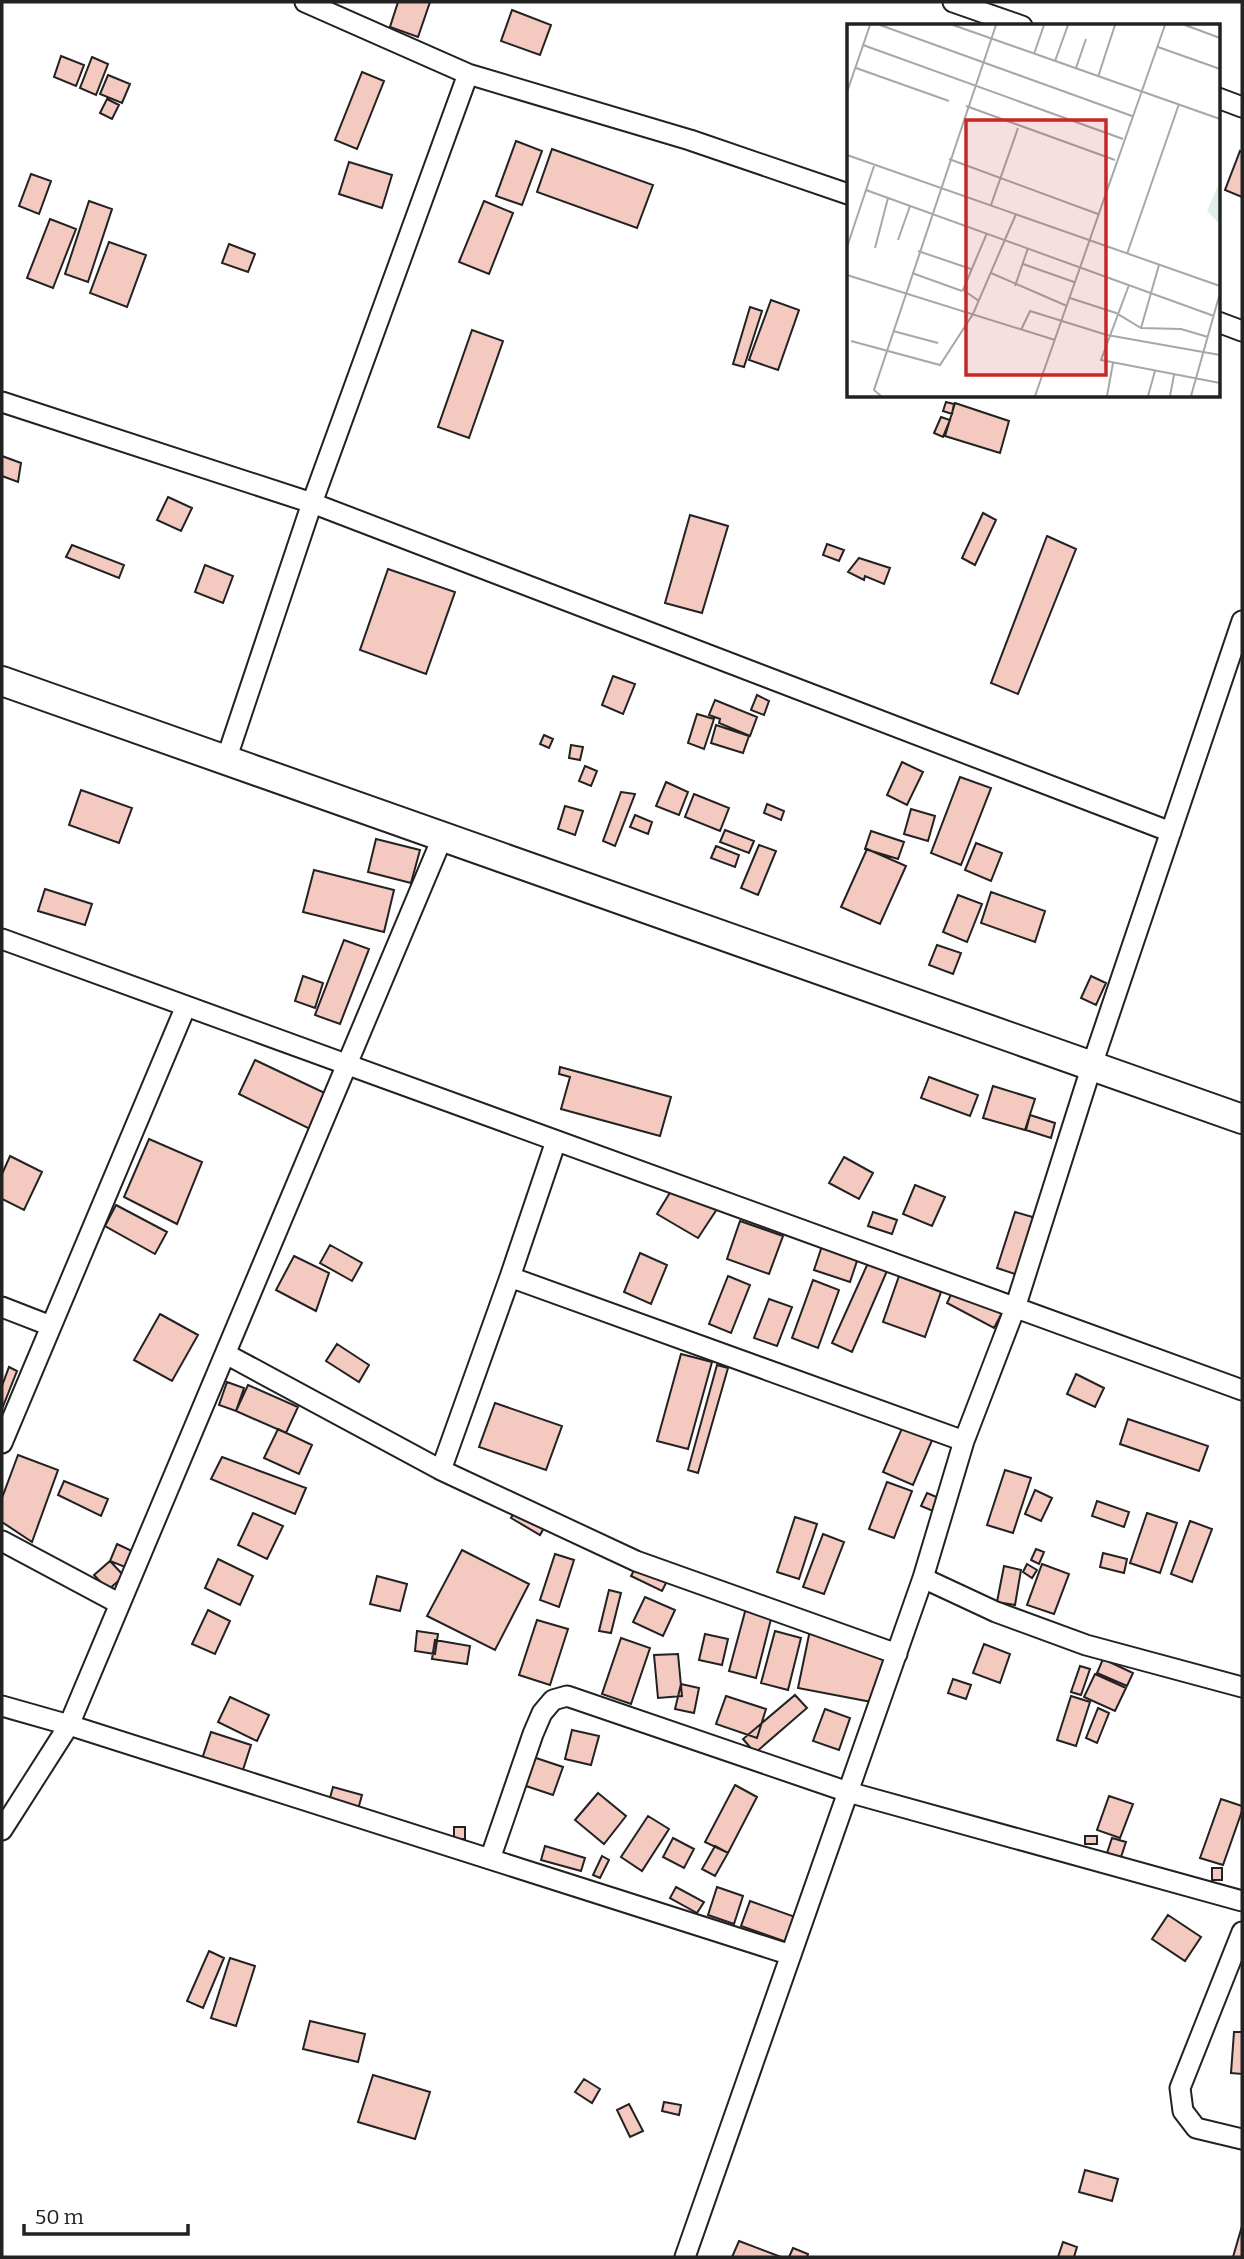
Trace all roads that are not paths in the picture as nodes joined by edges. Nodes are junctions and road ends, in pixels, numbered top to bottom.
1 (305, 2) edge
2 (953, 2) edge
3 (1016, 24) edge
4 (468, 74) junction
5 (1220, 99) edge
6 (1242, 107) edge
7 (847, 193) edge
8 (1220, 323) edge
9 (1242, 331) edge
10 (2, 402) edge
11 (312, 503) junction
12 (1242, 621) edge
13 (2, 681) edge
14 (226, 760) junction
15 (1171, 832) junction
16 (443, 836) junction
17 (2, 939) edge
18 (186, 1006) junction
19 (348, 1065) junction
20 (1092, 1065) junction
21 (1242, 1119) edge
22 (556, 1140) junction
23 (510, 1277) junction
24 (2, 1307) edge
25 (1015, 1308) junction
26 (51, 1326) junction
27 (226, 1354) junction
28 (1242, 1390) edge
29 (964, 1441) junction
30 (2, 1443) edge
31 (440, 1470) junction
32 (2, 1541) edge
33 (923, 1578) junction
34 (120, 1604) junction
35 (897, 1654) junction
36 (1242, 1687) edge
37 (2, 1706) edge
38 (69, 1725) junction
39 (848, 1792) junction
40 (2, 1830) edge
41 (490, 1859) junction
42 (1242, 1901) edge
43 (1242, 1932) edge
44 (790, 1955) junction
45 (1242, 2139) edge
46 (685, 2257) edge

1 - 4 street
2 - 3 street
4 - 7 street
4 - 11 street
5 - 6 street
8 - 9 street
10 - 11 street
11 - 14 street
11 - 15 street
12 - 15 street
13 - 14 main road
14 - 16 main road
15 - 20 street
16 - 19 street
16 - 20 main road
17 - 18 street
18 - 19 street
18 - 26 street
19 - 22 street
19 - 27 street
20 - 21 main road
20 - 25 street
22 - 23 street
22 - 25 street
23 - 29 street
23 - 31 street
24 - 26 street
25 - 28 street
25 - 29 street
26 - 30 street
27 - 31 street
27 - 34 street
29 - 33 street
31 - 35 street
32 - 34 street
33 - 35 street
33 - 36 street
34 - 38 street
35 - 39 street
37 - 38 street
38 - 40 street
38 - 41 street
39 - 41 street
39 - 42 street
39 - 44 street
41 - 44 street
43 - 45 street
44 - 46 street

